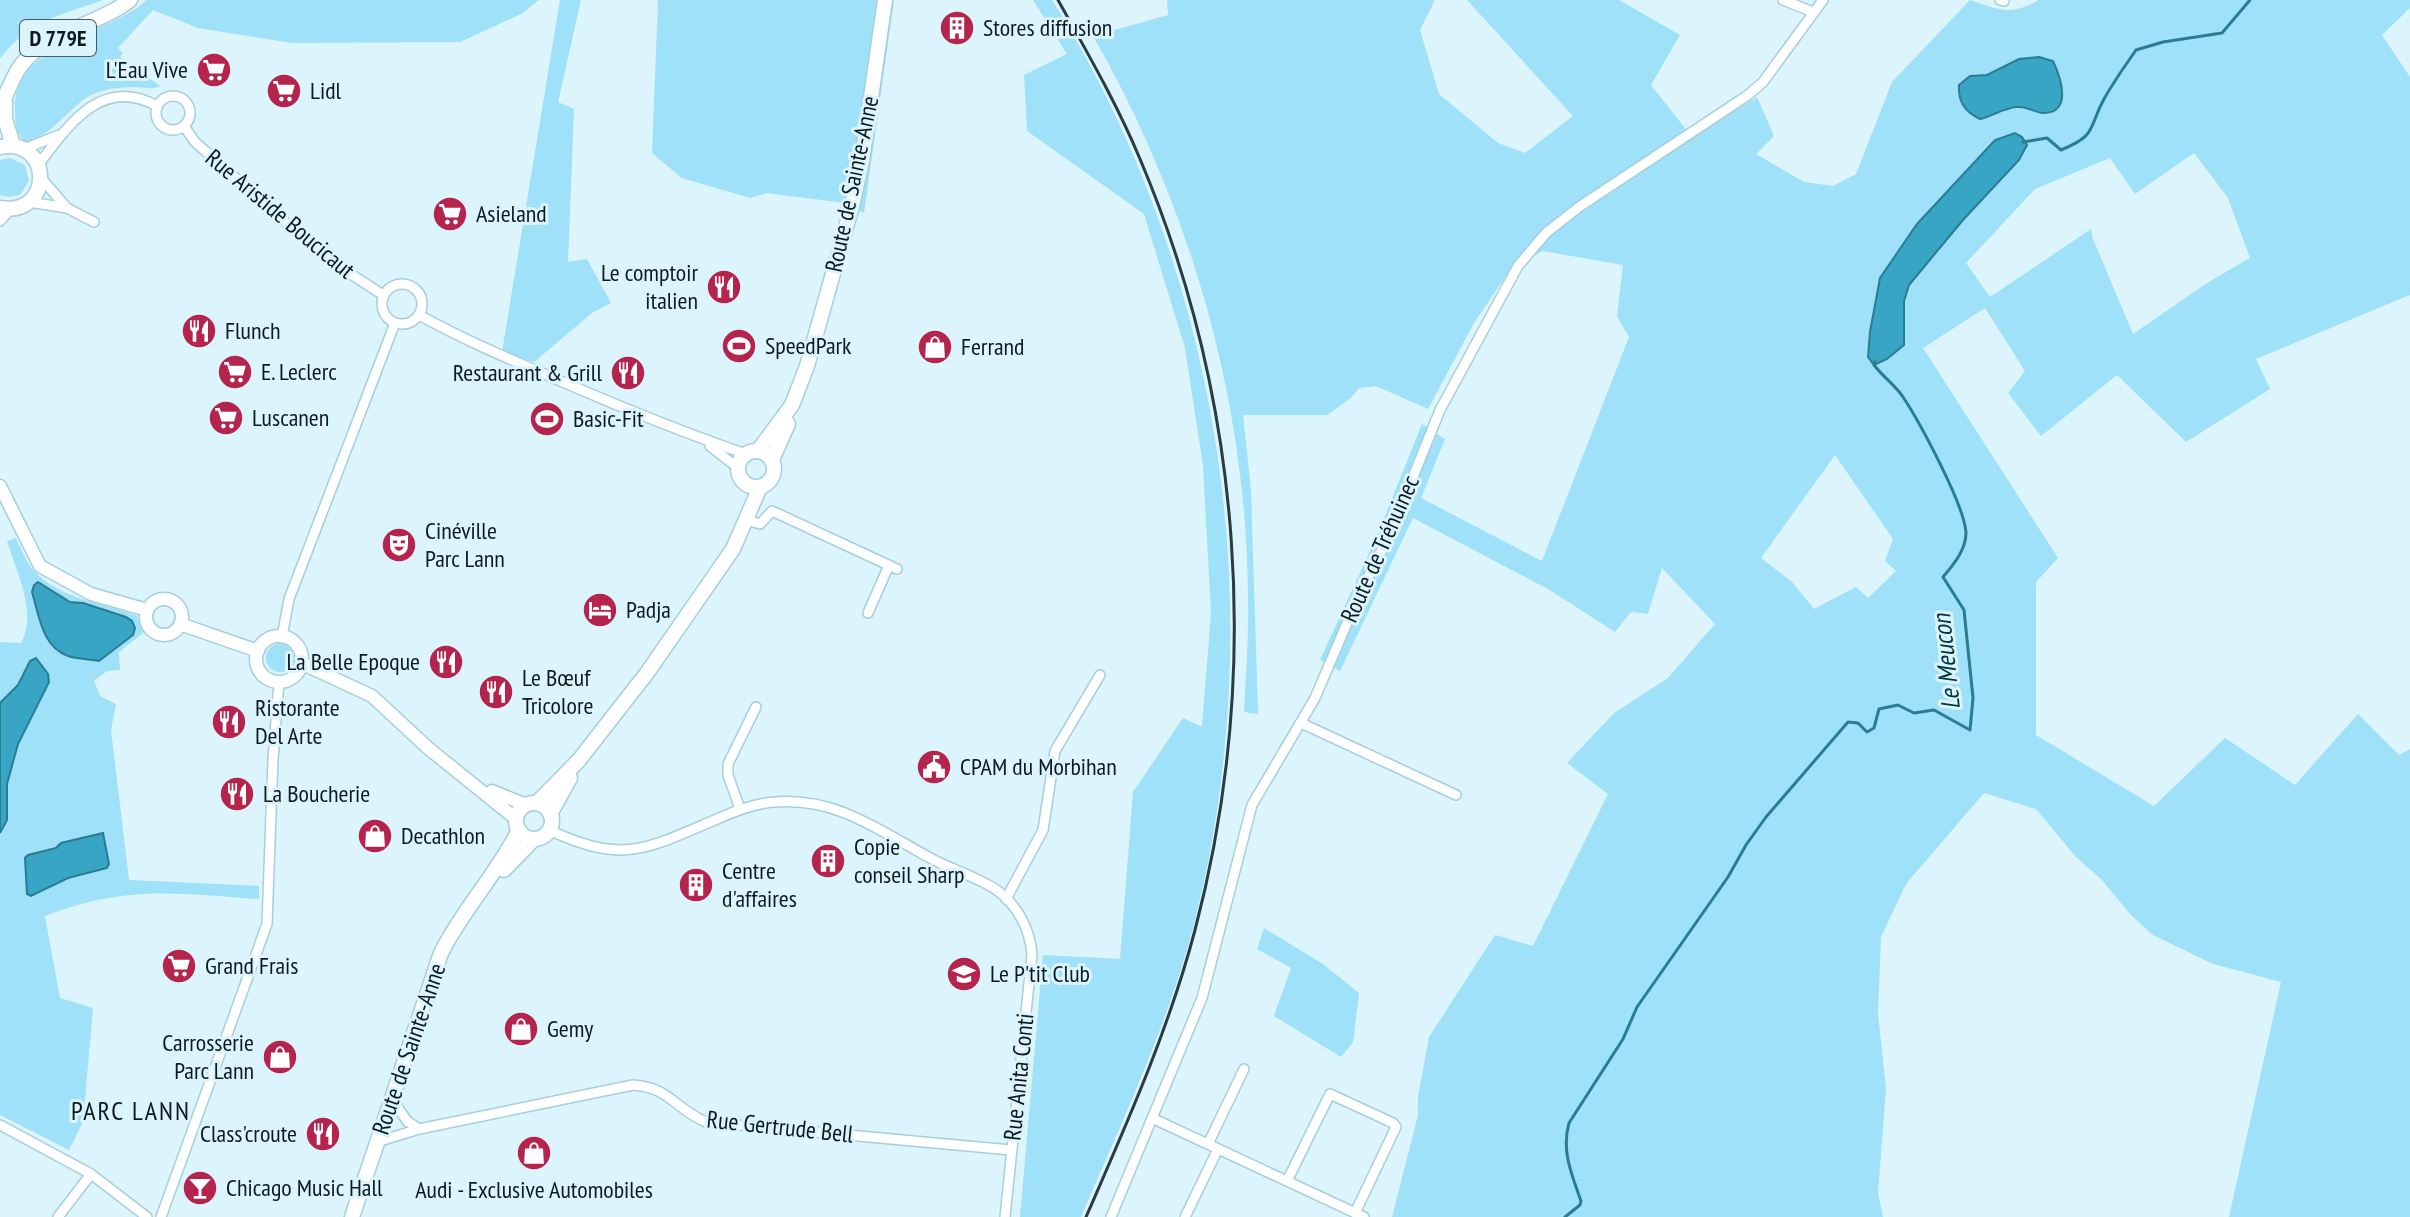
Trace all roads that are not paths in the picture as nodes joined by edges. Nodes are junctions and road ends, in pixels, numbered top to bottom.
1 (130, 0) edge
2 (885, 0) edge
3 (1783, 0) edge
4 (1823, 0) edge
5 (1813, 12) junction
6 (3, 103) edge
7 (157, 106) junction
8 (184, 126) junction
9 (62, 134) junction
10 (12, 147) edge
11 (40, 171) junction
12 (29, 202) junction
13 (6, 208) edge
14 (67, 208) junction
15 (0, 221) edge
16 (94, 222) dead end
17 (383, 295) junction
18 (419, 315) junction
19 (395, 323) junction
20 (807, 366) junction
21 (700, 439) junction
22 (752, 452) junction
23 (772, 460) junction
24 (740, 475) junction
25 (0, 486) edge
26 (760, 487) junction
27 (746, 520) junction
28 (723, 564) junction
29 (147, 610) junction
30 (868, 613) dead end
31 (180, 624) junction
32 (282, 637) junction
33 (258, 651) junction
34 (301, 663) junction
35 (1100, 675) dead end
36 (279, 682) junction
37 (756, 707) dead end
38 (1301, 723) junction
39 (579, 760) junction
40 (474, 783) junction
41 (1456, 795) dead end
42 (531, 804) junction
43 (740, 809) junction
44 (550, 814) junction
45 (518, 825) junction
46 (549, 830) junction
47 (534, 839) junction
48 (483, 889) junction
49 (1006, 899) junction
50 (1244, 1069) dead end
51 (392, 1099) junction
52 (1154, 1119) junction
53 (0, 1125) edge
54 (419, 1129) junction
55 (377, 1142) junction
56 (1213, 1146) junction
57 (1011, 1150) junction
58 (91, 1174) junction
59 (1287, 1181) junction
60 (1360, 1215) edge
61 (58, 1217) edge
62 (147, 1217) edge
63 (161, 1217) edge
64 (352, 1217) edge
65 (1005, 1217) edge
66 (1111, 1217) edge
67 (1185, 1217) edge

1 - 6 main road, D 779E
2 - 20 main road, Route de Sainte-Anne
3 - 5 street
4 - 5 street, Route de Tréhuinec
5 - 38 street, Route de Tréhuinec
6 - 10 main road, D 779E
7 - 8 street
7 - 8 street
7 - 9 street
8 - 17 street, Rue Aristide Boucicaut
9 - 10 street
9 - 11 street
10 - 11 main road
11 - 12 main road
11 - 14 street
12 - 13 main road
12 - 14 street
13 - 15 street
14 - 16 street
17 - 18 street
17 - 19 street
18 - 19 street
18 - 21 street
19 - 32 street
20 - 22 main road, Route de Sainte-Anne
20 - 23 main road, Route de Sainte-Anne
21 - 22 street
21 - 24 street
22 - 23 main road
22 - 24 main road, Route de Sainte-Anne
23 - 26 main road, Route de Sainte-Anne
24 - 26 main road
24 - 28 main road
25 - 29 street
26 - 27 main road
27 - 28 main road
27 - 30 street
28 - 39 main road
29 - 31 street
29 - 31 street
31 - 33 street
32 - 33 street
32 - 34 street
33 - 36 street
34 - 36 street
34 - 40 street
35 - 49 street
36 - 63 street
37 - 43 street
38 - 41 street
38 - 52 street, Route de Tréhuinec
39 - 42 main road
39 - 44 main road
40 - 42 street
40 - 45 street
42 - 44 main road
42 - 45 main road
43 - 46 street, Rue Anita Conti
43 - 49 street, Rue Anita Conti
44 - 46 main road
45 - 47 main road
45 - 48 main road, Route de Sainte-Anne
46 - 47 main road
47 - 48 main road, Route de Sainte-Anne
48 - 51 main road, Route de Sainte-Anne
49 - 57 street, Rue Anita Conti
50 - 56 street
51 - 54 street
51 - 55 main road, Route de Sainte-Anne
52 - 56 street
52 - 66 street, Route de Tréhuinec
53 - 58 street
54 - 55 street, Rue Gertrude Bell
54 - 57 street, Rue Gertrude Bell
55 - 64 main road, Route de Sainte-Anne
56 - 59 street
56 - 67 street
57 - 65 street, Rue Anita Conti
58 - 61 street
58 - 62 street
59 - 60 street
59 - 60 street

